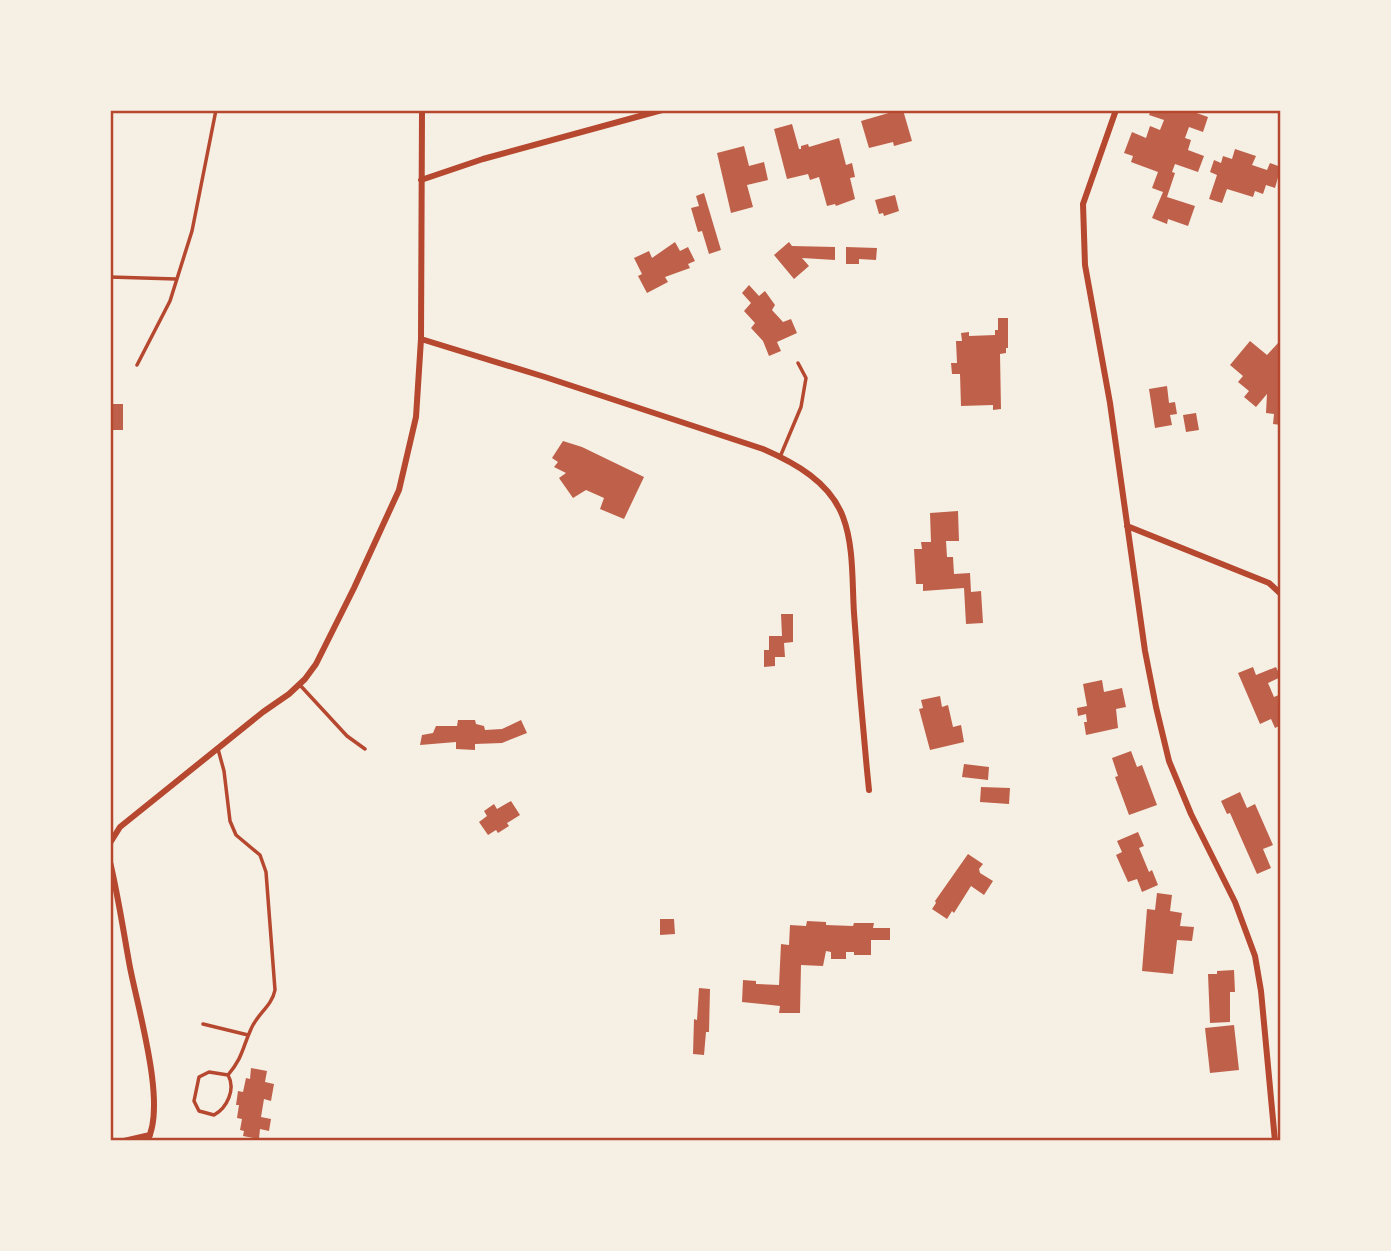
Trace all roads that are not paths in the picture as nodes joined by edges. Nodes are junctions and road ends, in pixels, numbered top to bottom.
1 (216, 110) edge
2 (422, 110) edge
3 (662, 110) edge
4 (1116, 110) edge
5 (421, 180) junction
6 (110, 277) edge
7 (176, 279) junction
8 (421, 339) junction
9 (798, 363) dead end
10 (137, 365) dead end
11 (780, 457) junction
12 (1127, 526) junction
13 (1281, 594) edge
14 (299, 684) junction
15 (218, 749) junction
16 (365, 749) dead end
17 (869, 790) dead end
18 (110, 843) edge
19 (110, 862) edge
20 (203, 1024) dead end
21 (248, 1035) junction
22 (228, 1075) junction
23 (148, 1138) edge
24 (124, 1141) edge
25 (1275, 1141) edge

1 - 7 lane
2 - 5 street
3 - 5 street
4 - 12 street
5 - 8 street
6 - 7 lane
7 - 10 lane
8 - 11 street
8 - 14 street
9 - 11 lane
11 - 17 street
12 - 13 street
12 - 25 street
14 - 15 street
14 - 16 lane
15 - 18 street
15 - 21 lane
19 - 23 street
20 - 21 lane
21 - 22 lane
22 - 22 lane
23 - 24 street

